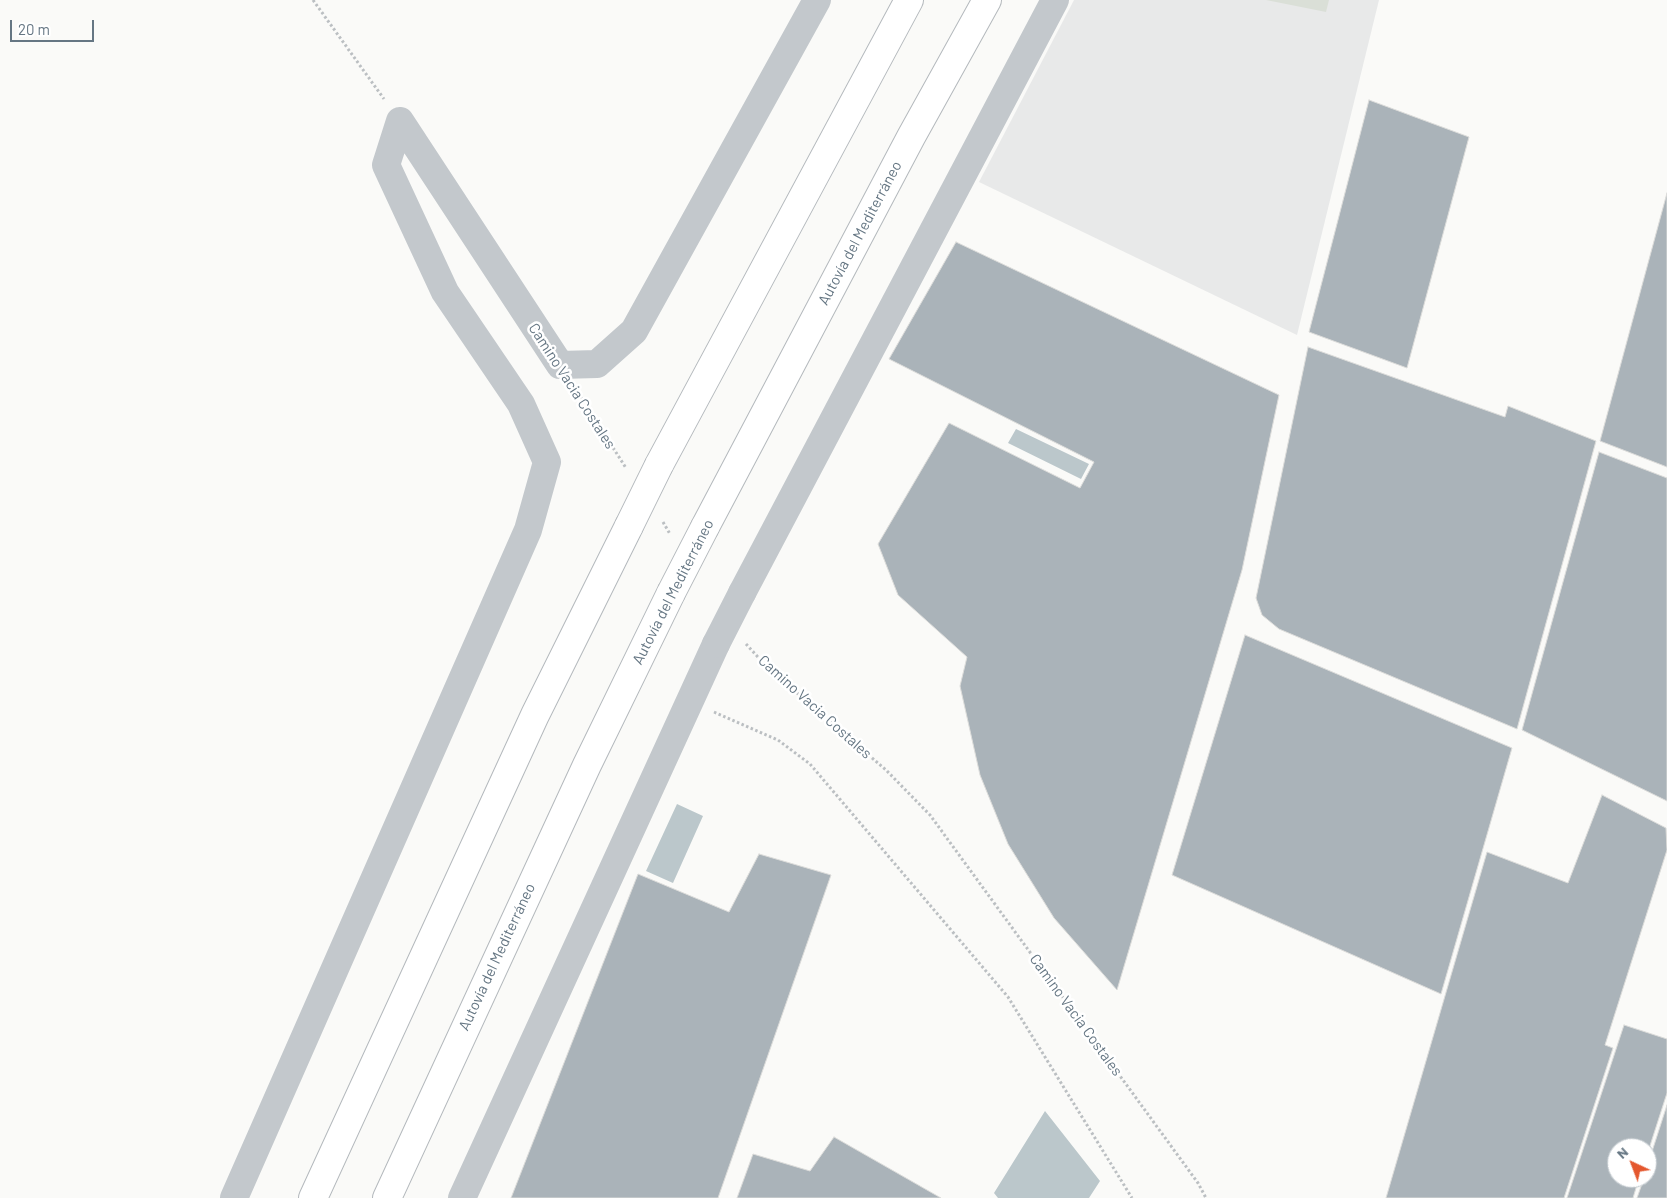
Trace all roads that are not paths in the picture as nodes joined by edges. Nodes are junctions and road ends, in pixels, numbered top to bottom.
1 (816, 0) edge
2 (898, 0) edge
3 (908, 0) edge
4 (987, 0) edge
5 (1055, 0) edge
6 (857, 93) junction
7 (234, 1198) edge
8 (313, 1198) edge
9 (387, 1198) edge
10 (462, 1198) edge

1 - 7 street, Camino Vacia Costales
2 - 6 highway
3 - 6 highway
4 - 9 highway, Autovía del Mediterráneo, bridge
5 - 10 street, bridge
6 - 8 highway, bridge

